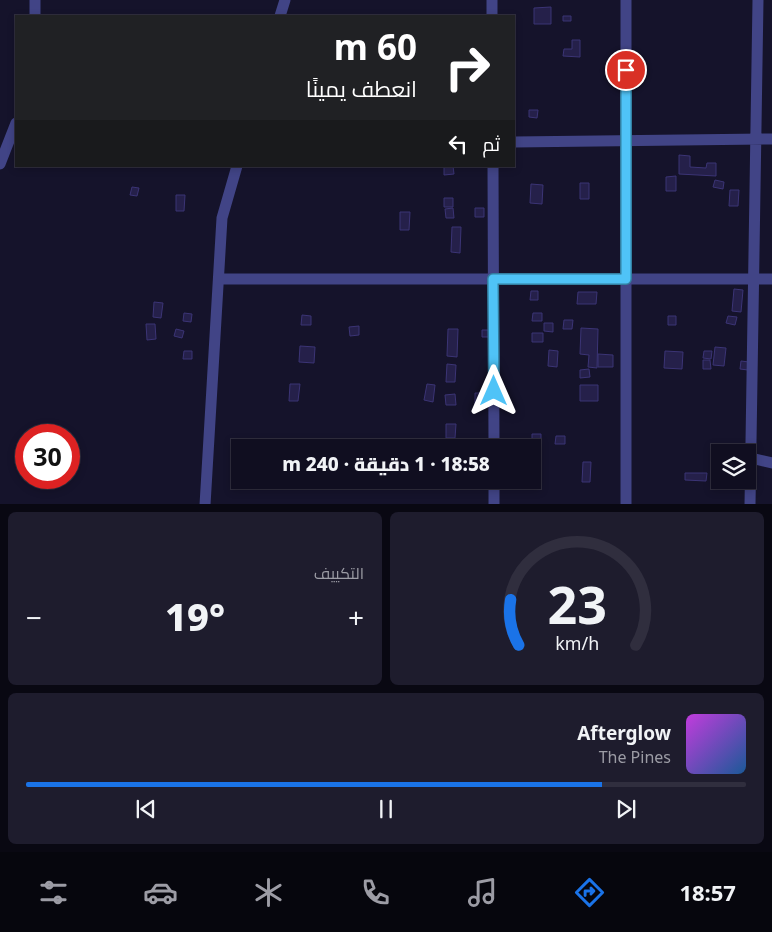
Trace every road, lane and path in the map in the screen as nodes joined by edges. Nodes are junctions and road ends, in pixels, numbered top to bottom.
1 (36, 0) edge
2 (285, 0) edge
3 (492, 0) edge
4 (626, 0) edge
5 (758, 0) edge
6 (35, 15) edge
7 (280, 15) edge
8 (492, 15) edge
9 (15, 128) edge
10 (756, 139) junction
11 (772, 139) edge
12 (626, 141) junction
13 (515, 142) edge
14 (11, 148) edge
15 (0, 164) edge
16 (237, 167) edge
17 (493, 167) edge
18 (219, 279) junction
19 (493, 279) junction
20 (626, 279) junction
21 (754, 279) junction
22 (772, 279) edge
23 (494, 439) edge
24 (751, 444) edge
25 (756, 459) edge
26 (772, 463) edge
27 (494, 489) edge
28 (750, 489) edge
29 (205, 504) edge
30 (494, 504) edge
31 (626, 504) edge
32 (750, 504) edge

1 - 6 street
2 - 7 street
3 - 8 street
4 - 12 street
5 - 10 street
9 - 14 street
10 - 11 street
10 - 12 street
10 - 21 street
12 - 13 street
12 - 20 street
14 - 15 street
16 - 18 street
17 - 19 street
18 - 19 street
18 - 29 street
19 - 20 street
19 - 23 street
20 - 21 street
20 - 31 street
21 - 22 street
21 - 24 street
25 - 26 street
27 - 30 street
28 - 32 street

